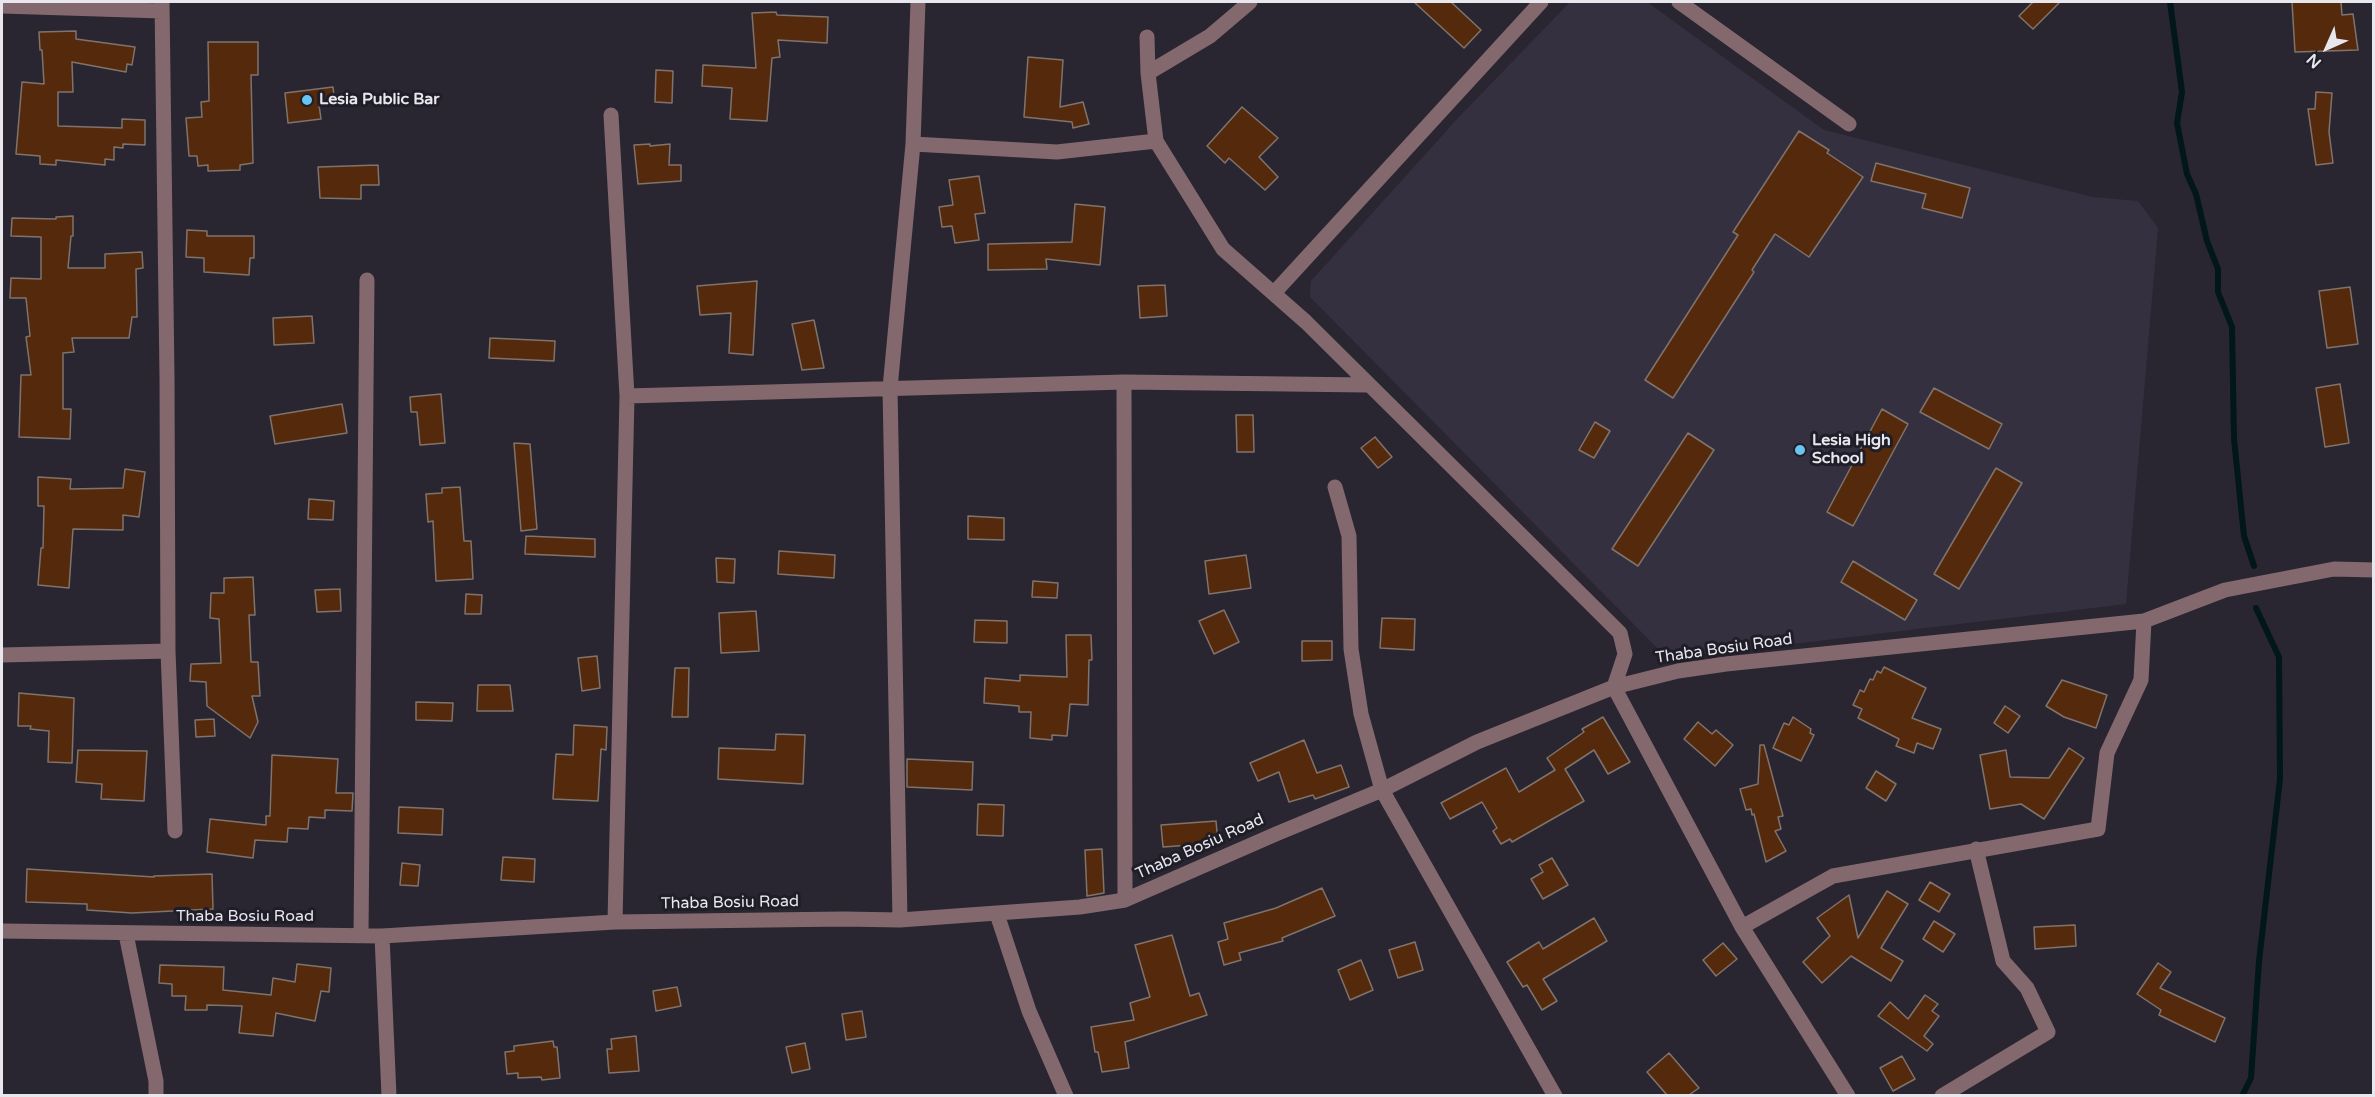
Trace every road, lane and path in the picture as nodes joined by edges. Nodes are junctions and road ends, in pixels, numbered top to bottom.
1 (918, 2) edge
2 (1250, 2) edge
3 (1541, 2) edge
4 (1679, 2) edge
5 (2, 6) edge
6 (162, 6) edge
7 (1147, 37) dead end
8 (1148, 73) junction
9 (611, 115) dead end
10 (1849, 124) dead end
11 (1156, 141) junction
12 (913, 144) junction
13 (367, 280) dead end
14 (1274, 293) junction
15 (1124, 382) junction
16 (1368, 384) junction
17 (890, 388) junction
18 (627, 396) junction
19 (1335, 487) dead end
20 (2373, 570) edge
21 (2144, 621) junction
22 (168, 651) junction
23 (2, 655) edge
24 (1614, 687) junction
25 (1382, 790) junction
26 (175, 831) dead end
27 (1976, 849) junction
28 (1125, 900) junction
29 (998, 915) junction
30 (900, 920) junction
31 (615, 922) junction
32 (1742, 927) junction
33 (2, 931) edge
34 (126, 934) junction
35 (361, 935) junction
36 (382, 936) junction
37 (156, 1095) edge
38 (388, 1095) edge
39 (1066, 1095) edge
40 (1555, 1095) edge
41 (1848, 1095) edge
42 (1942, 1095) edge

1 - 12 street
2 - 8 street
3 - 14 street
4 - 10 street
5 - 6 street
6 - 22 street
7 - 8 street
8 - 11 street
9 - 18 street
11 - 12 street
11 - 14 street
12 - 17 street
13 - 35 street
14 - 16 street
15 - 16 street
15 - 17 street
15 - 28 street
16 - 24 street
17 - 18 street
17 - 30 street
18 - 31 street
19 - 25 street
20 - 21 street, Thaba Bosiu Road
21 - 24 street, Thaba Bosiu Road
21 - 27 street
22 - 23 street
22 - 26 street
24 - 25 street, Thaba Bosiu Road
24 - 32 street
25 - 28 street, Thaba Bosiu Road
25 - 40 street
27 - 32 street
27 - 42 street
28 - 29 street, Thaba Bosiu Road
29 - 30 street, Thaba Bosiu Road
29 - 39 street
30 - 31 street, Thaba Bosiu Road
31 - 36 street, Thaba Bosiu Road
32 - 41 street
33 - 34 street, Thaba Bosiu Road
34 - 35 street, Thaba Bosiu Road
34 - 37 street
35 - 36 street, Thaba Bosiu Road
36 - 38 street

